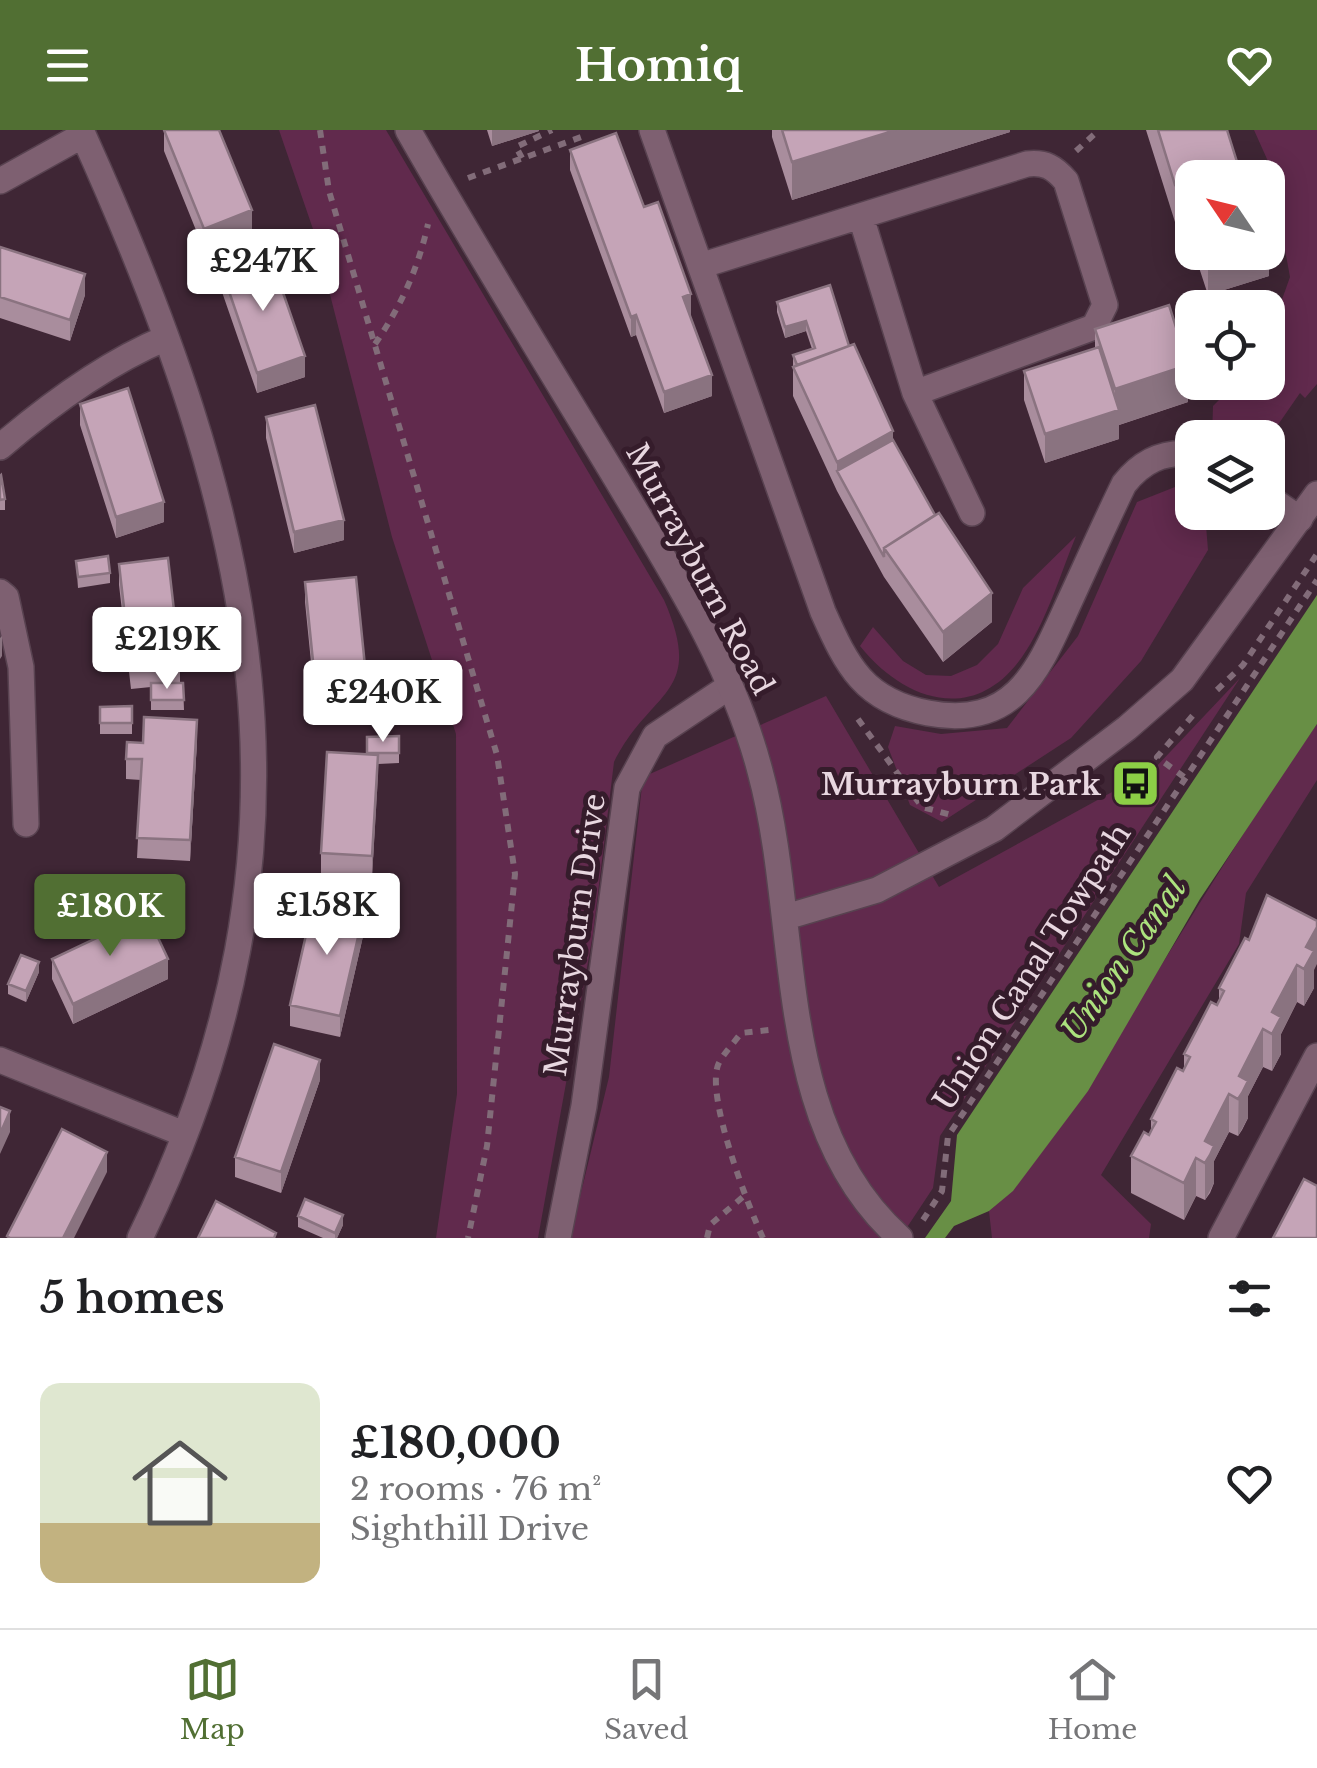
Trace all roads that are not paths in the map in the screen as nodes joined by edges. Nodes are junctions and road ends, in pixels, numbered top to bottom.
1 (408, 130) edge
2 (652, 130) edge
3 (82, 133) edge
4 (0, 181) edge
5 (861, 217) junction
6 (703, 264) junction
7 (166, 338) junction
8 (915, 393) junction
9 (0, 447) edge
10 (1175, 452) edge
11 (1317, 494) edge
12 (1285, 509) edge
13 (972, 513) dead end
14 (1300, 520) junction
15 (0, 592) edge
16 (730, 686) junction
17 (26, 824) dead end
18 (786, 917) junction
19 (1317, 1056) edge
20 (0, 1060) edge
21 (184, 1134) junction
22 (140, 1238) edge
23 (558, 1238) edge
24 (900, 1238) edge
25 (1221, 1238) edge

1 - 16 street, Murrayburn Road
2 - 6 street
3 - 4 street
3 - 7 street
5 - 6 street
5 - 8 street
5 - 8 street
6 - 10 street
7 - 9 street
7 - 21 street
8 - 13 street
11 - 14 street
12 - 14 street
14 - 18 street
15 - 17 street
16 - 18 street, Murrayburn Road
16 - 23 street, Murrayburn Drive
18 - 24 street, Murrayburn Road
19 - 25 street
20 - 21 street
21 - 22 street

